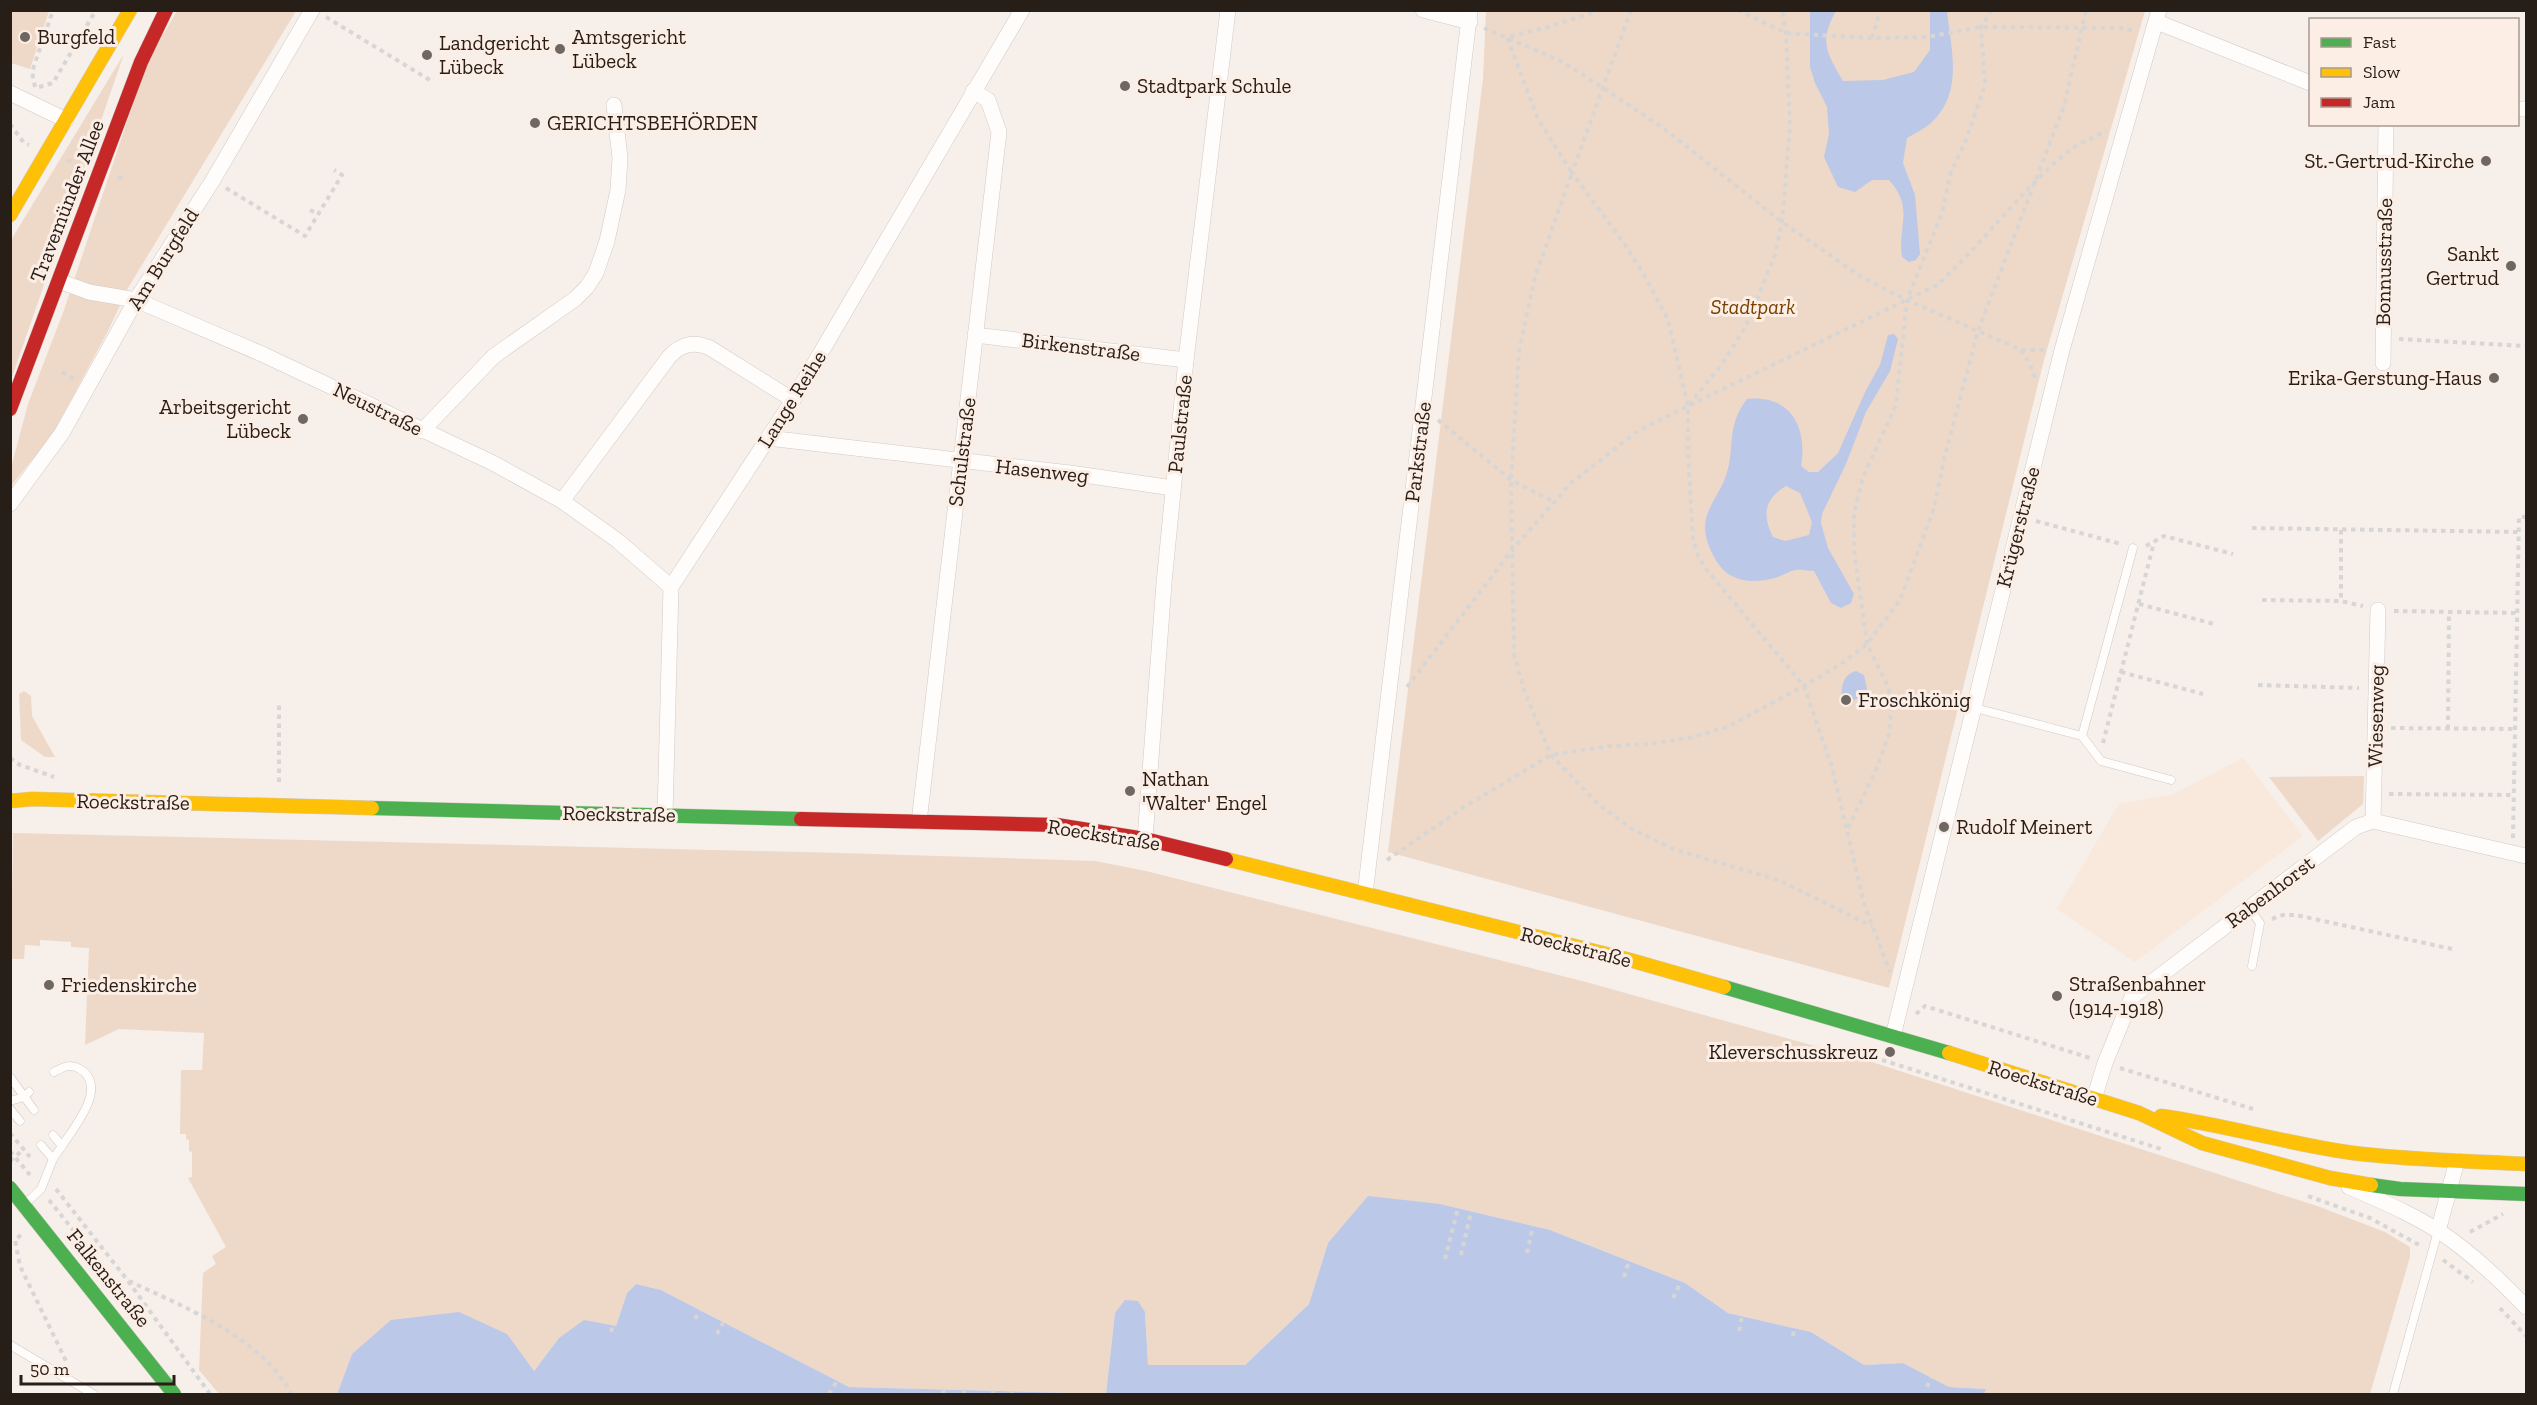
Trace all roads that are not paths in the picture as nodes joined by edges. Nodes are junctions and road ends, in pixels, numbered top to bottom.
1 (130, 10) edge
2 (166, 10) edge
3 (1022, 10) edge
4 (1228, 10) edge
5 (1423, 10) edge
6 (318, 13) edge
7 (1470, 16) edge
8 (2156, 22) edge
9 (2309, 83) edge
10 (973, 91) junction
11 (23, 93) edge
12 (614, 105) dead end
13 (66, 120) junction
14 (2386, 126) edge
15 (10, 215) edge
16 (59, 281) junction
17 (136, 300) junction
18 (975, 334) junction
19 (1186, 360) junction
20 (2383, 363) dead end
21 (793, 400) junction
22 (10, 409) edge
23 (422, 431) junction
24 (768, 438) junction
25 (961, 462) junction
26 (1173, 488) junction
27 (562, 501) junction
28 (10, 504) edge
29 (2133, 548) dead end
30 (671, 587) junction
31 (2378, 610) road end
32 (1975, 708) junction
33 (2082, 736) junction
34 (2171, 780) dead end
35 (10, 788) edge
36 (32, 799) junction
37 (10, 801) edge
38 (665, 815) junction
39 (2373, 821) junction
40 (919, 822) junction
41 (1145, 839) junction
42 (2520, 854) edge
43 (1365, 894) junction
44 (2249, 908) junction
45 (2252, 966) dead end
46 (1893, 1036) junction
47 (54, 1072) dead end
48 (10, 1077) edge
49 (26, 1095) junction
50 (2094, 1099) junction
51 (10, 1101) edge
52 (10, 1109) edge
53 (34, 1110) dead end
54 (2139, 1113) junction
55 (20, 1120) dead end
56 (53, 1135) dead end
57 (41, 1145) dead end
58 (62, 1146) junction
59 (53, 1159) junction
60 (2457, 1161) junction
61 (2526, 1164) edge
62 (2330, 1178) junction
63 (10, 1188) edge
64 (2448, 1192) junction
65 (2526, 1194) edge
66 (24, 1205) junction
67 (10, 1214) edge
68 (2438, 1231) junction
69 (2526, 1307) edge
70 (10, 1345) edge
71 (93, 1395) edge
72 (174, 1395) edge
73 (2393, 1395) edge

1 - 13 main road, Travemünder Allee
2 - 16 main road, Travemünder Allee
3 - 10 street, Lange Reihe
4 - 19 street, Paulstraße
5 - 7 street
6 - 17 street, Am Burgfeld
7 - 43 street, Parkstraße
8 - 9 street
8 - 32 street, Krügerstraße
10 - 18 street, Schulstraße
10 - 21 street, Lange Reihe
11 - 13 street
12 - 23 street
13 - 15 main road, Travemünder Allee
14 - 20 street, Bonnusstraße
16 - 17 street, Neustraße
16 - 22 main road, Travemünder Allee
17 - 23 street, Neustraße
17 - 28 street, Am Burgfeld
18 - 19 street, Birkenstraße
18 - 25 street, Schulstraße
19 - 26 street, Paulstraße
21 - 24 street, Lange Reihe
21 - 27 street
23 - 27 street, Neustraße
24 - 25 street, Hasenweg
24 - 30 street, Lange Reihe
25 - 26 street, Hasenweg
25 - 40 street, Schulstraße
26 - 41 street, Paulstraße
27 - 30 street, Neustraße
29 - 33 lane
30 - 38 street
31 - 39 street, Wiesenweg
32 - 33 lane
32 - 46 street, Krügerstraße
33 - 34 lane
35 - 36 main road, Roeckstraße
36 - 37 main road, Roeckstraße
36 - 38 main road, Roeckstraße
38 - 40 main road, Roeckstraße
39 - 42 street
39 - 44 street, Rabenhorst
40 - 41 main road, Roeckstraße
41 - 43 main road, Roeckstraße
43 - 46 main road, Roeckstraße
44 - 45 lane
44 - 50 street, Rabenhorst
46 - 50 main road, Roeckstraße
47 - 58 lane
48 - 49 lane
49 - 51 lane
49 - 53 lane
50 - 54 main road, Roeckstraße
52 - 55 lane
54 - 60 main road, Roeckstraße
54 - 62 main road, Roeckstraße
56 - 58 lane
57 - 59 lane
58 - 59 lane
59 - 66 lane
60 - 61 main road, Roeckstraße
60 - 64 street
62 - 64 main road, Roeckstraße
62 - 68 street, Roeckstraße
63 - 66 main road, Falkenstraße
64 - 65 main road, Roeckstraße
64 - 68 street
66 - 67 main road
66 - 72 main road, Falkenstraße
68 - 69 street, Roeckstraße
68 - 73 lane
70 - 71 lane

